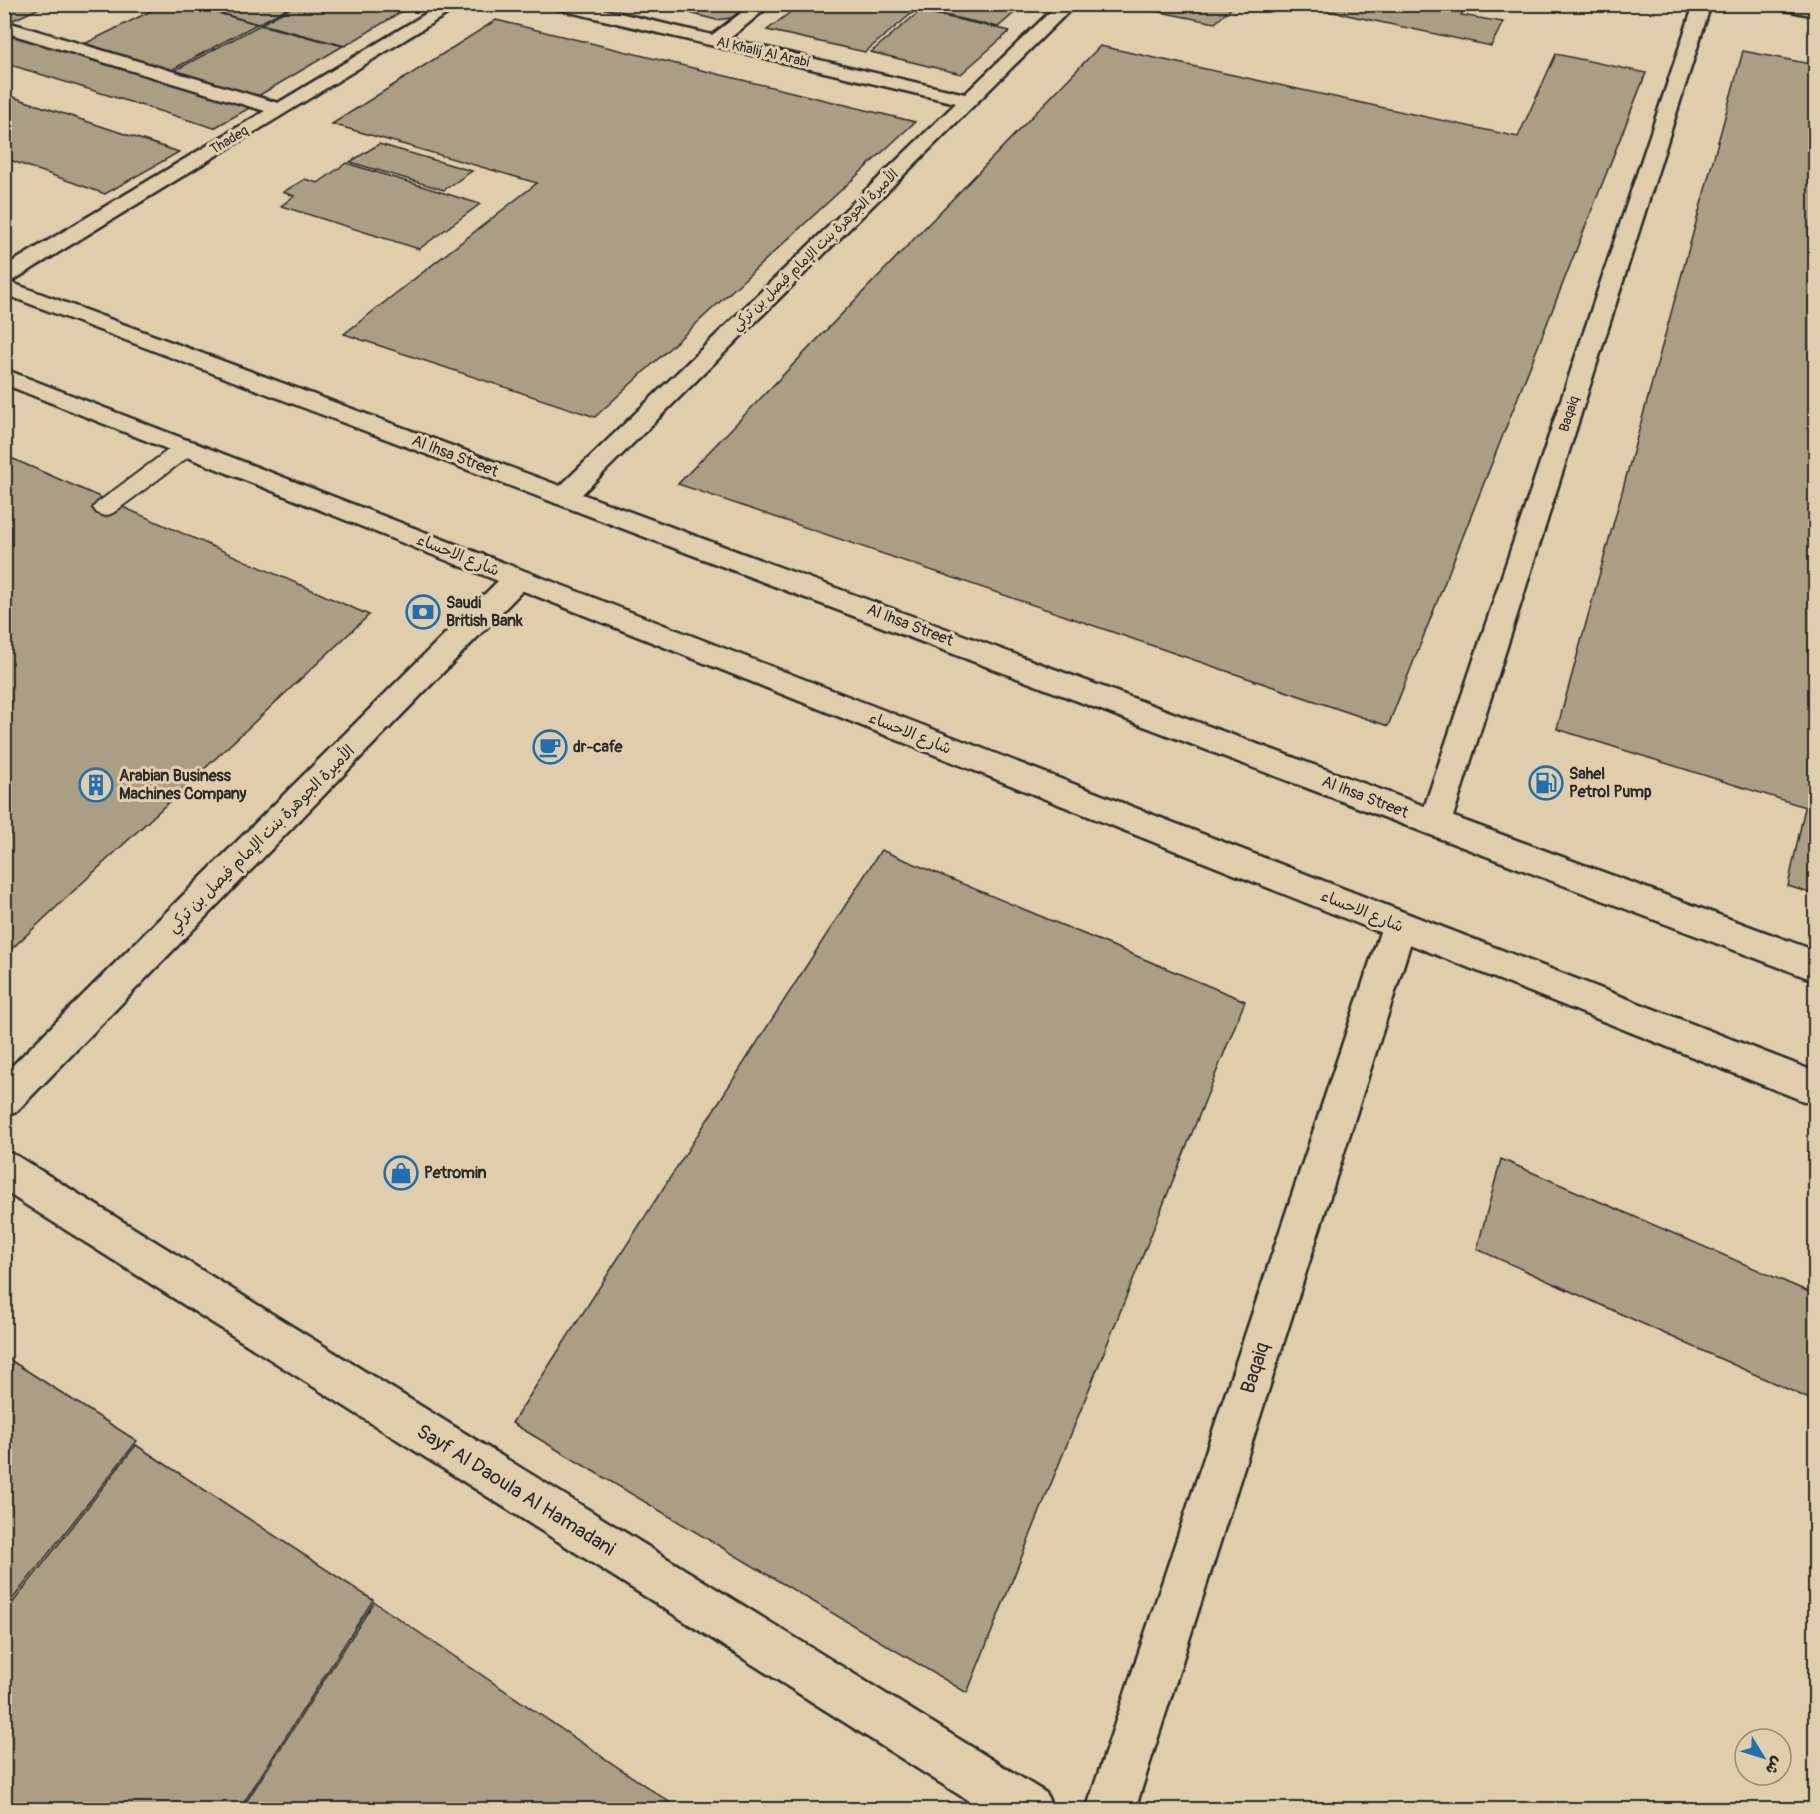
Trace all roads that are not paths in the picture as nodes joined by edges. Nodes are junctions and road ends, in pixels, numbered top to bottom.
1 (455, 4) edge
2 (557, 4) edge
3 (764, 4) edge
4 (1068, 4) edge
5 (1704, 4) edge
6 (1781, 4) edge
7 (1815, 10) edge
8 (4, 26) edge
9 (715, 41) junction
10 (968, 100) junction
11 (279, 109) junction
12 (4, 276) edge
13 (4, 286) edge
14 (4, 376) edge
15 (187, 447) junction
16 (564, 497) junction
17 (105, 508) dead end
18 (517, 579) junction
19 (1435, 823) junction
20 (1399, 926) junction
21 (1815, 966) edge
22 (1815, 1089) edge
23 (4, 1099) edge
24 (4, 1169) edge
25 (1029, 1809) edge
26 (1110, 1809) edge

1 - 11 street, Thadeq
2 - 9 street, Al Khalij Al Arabi
3 - 9 street
4 - 10 street, الأميرة الجوهرة بنت الإمام فيصل بن تركي
5 - 19 street, Baqaiq
6 - 7 street
8 - 11 street
9 - 10 street, Al Khalij Al Arabi
10 - 16 street, الأميرة الجوهرة بنت الإمام فيصل بن تركي
11 - 12 street, Thadeq
13 - 16 street, Al Ihsa Street
14 - 15 street, شارع الاحساء
15 - 17 lane
15 - 18 street, شارع الاحساء
16 - 19 street, Al Ihsa Street
18 - 20 street, شارع الاحساء
18 - 23 street, الأميرة الجوهرة بنت الإمام فيصل بن تركي
19 - 21 street, Al Ihsa Street
20 - 22 street, شارع الاحساء
20 - 26 street, Baqaiq
24 - 25 street, Sayf Al Daoula Al Hamadani

